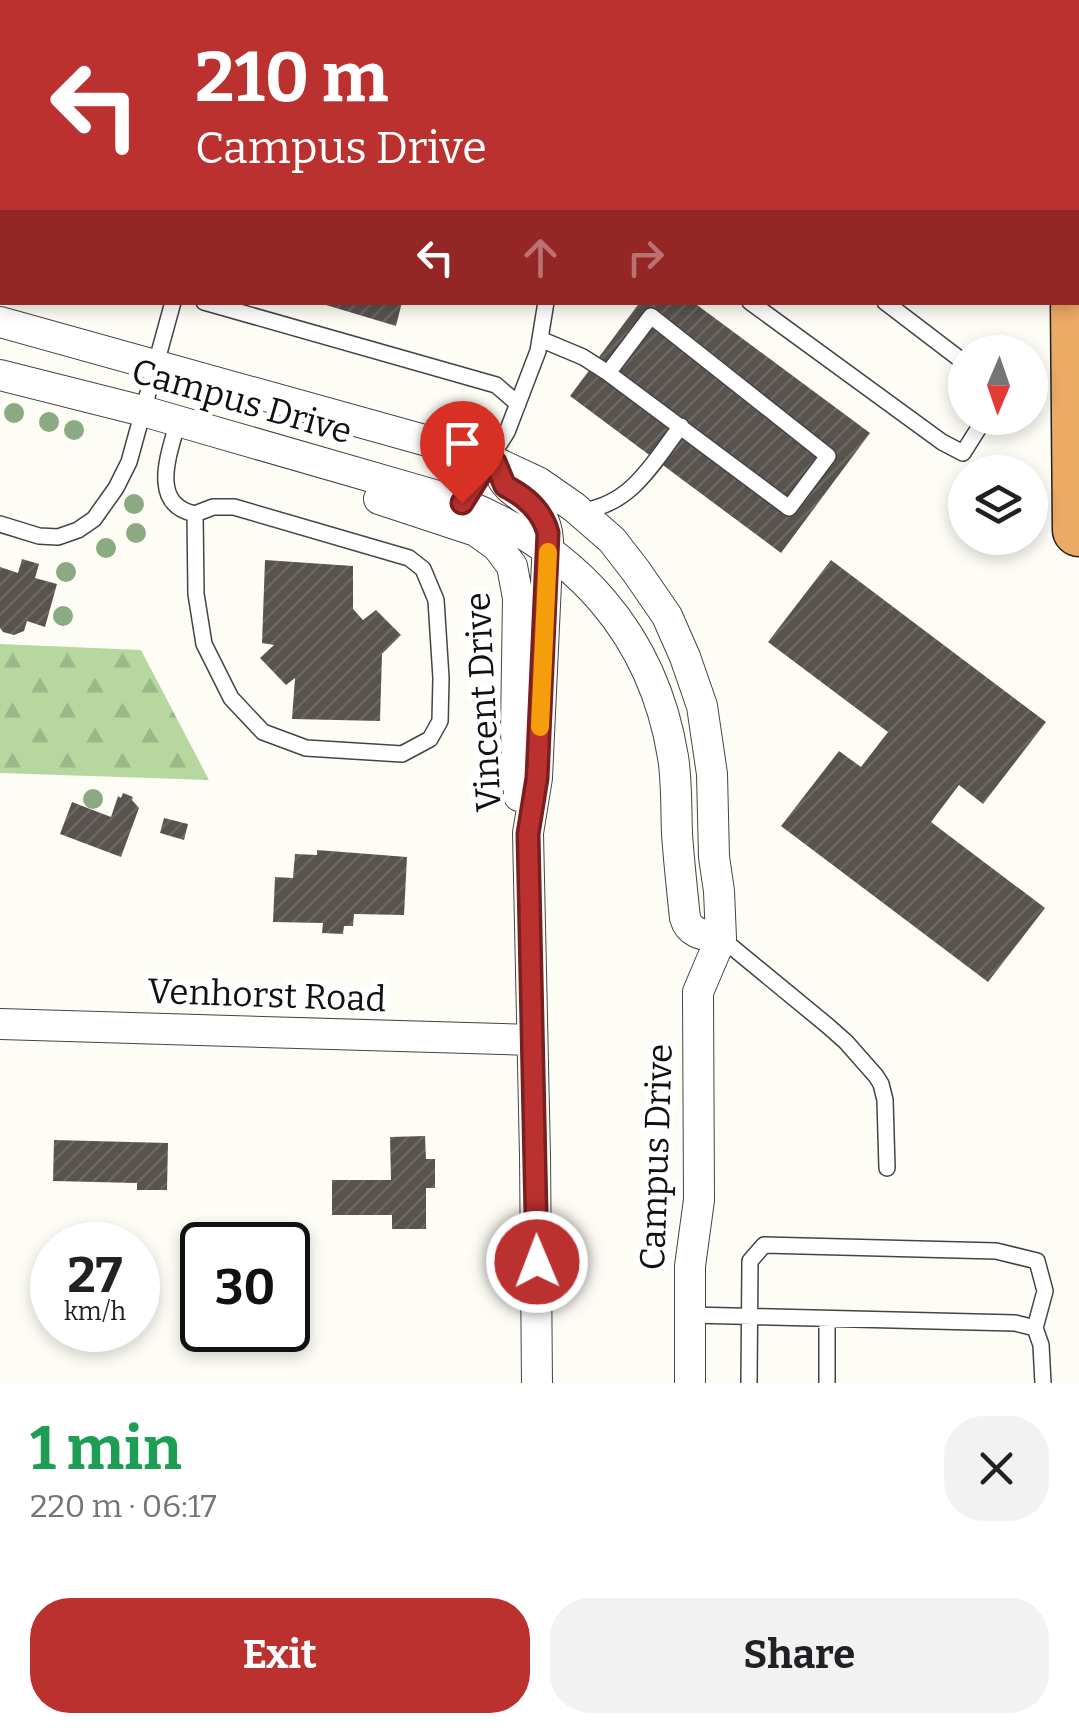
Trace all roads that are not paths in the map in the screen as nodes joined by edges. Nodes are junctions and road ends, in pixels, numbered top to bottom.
1 (171, 305) edge
2 (215, 305) edge
3 (546, 305) edge
4 (754, 305) edge
5 (889, 305) edge
6 (1077, 305) edge
7 (0, 322) edge
8 (540, 339) junction
9 (948, 350) edge
10 (156, 364) junction
11 (608, 373) junction
12 (0, 375) edge
13 (518, 404) junction
14 (143, 411) junction
15 (178, 421) junction
16 (681, 426) junction
17 (974, 435) edge
18 (248, 440) junction
19 (492, 461) junction
20 (462, 503) junction
21 (580, 511) junction
22 (195, 514) junction
23 (0, 524) edge
24 (1079, 530) edge
25 (548, 550) junction
26 (528, 834) junction
27 (720, 938) junction
28 (0, 1024) edge
29 (532, 1040) junction
30 (887, 1168) dead end
31 (690, 1315) junction
32 (749, 1317) junction
33 (827, 1318) junction
34 (1036, 1328) junction
35 (536, 1383) edge
36 (690, 1383) edge
37 (749, 1383) edge
38 (827, 1383) edge
39 (1043, 1383) edge

1 - 10 lane
2 - 13 lane
3 - 8 lane
4 - 17 lane
5 - 9 lane
6 - 24 highway
7 - 10 street, Campus Drive
8 - 11 lane
8 - 13 lane
10 - 14 lane
10 - 19 street, Campus Drive
11 - 16 lane
11 - 16 lane
12 - 14 street, Campus Drive
13 - 19 lane
14 - 15 street, Campus Drive
14 - 23 lane
15 - 18 street, Campus Drive
15 - 22 lane
16 - 21 lane
18 - 20 street, Campus Drive
18 - 26 street, Vincent Drive
19 - 20 lane
19 - 21 street, Campus Drive
19 - 25 street, Vincent Drive
20 - 25 street, Campus Drive
21 - 27 street, Campus Drive
22 - 22 lane
25 - 26 street, Vincent Drive
25 - 27 street, Campus Drive
26 - 29 street, Vincent Drive
27 - 30 lane
27 - 31 street, Campus Drive
28 - 29 street, Venhorst Road
29 - 35 street, Vincent Drive
31 - 32 lane
31 - 36 street, Campus Drive
32 - 33 lane
32 - 34 lane
32 - 37 lane
33 - 34 lane
33 - 38 lane
34 - 39 lane

